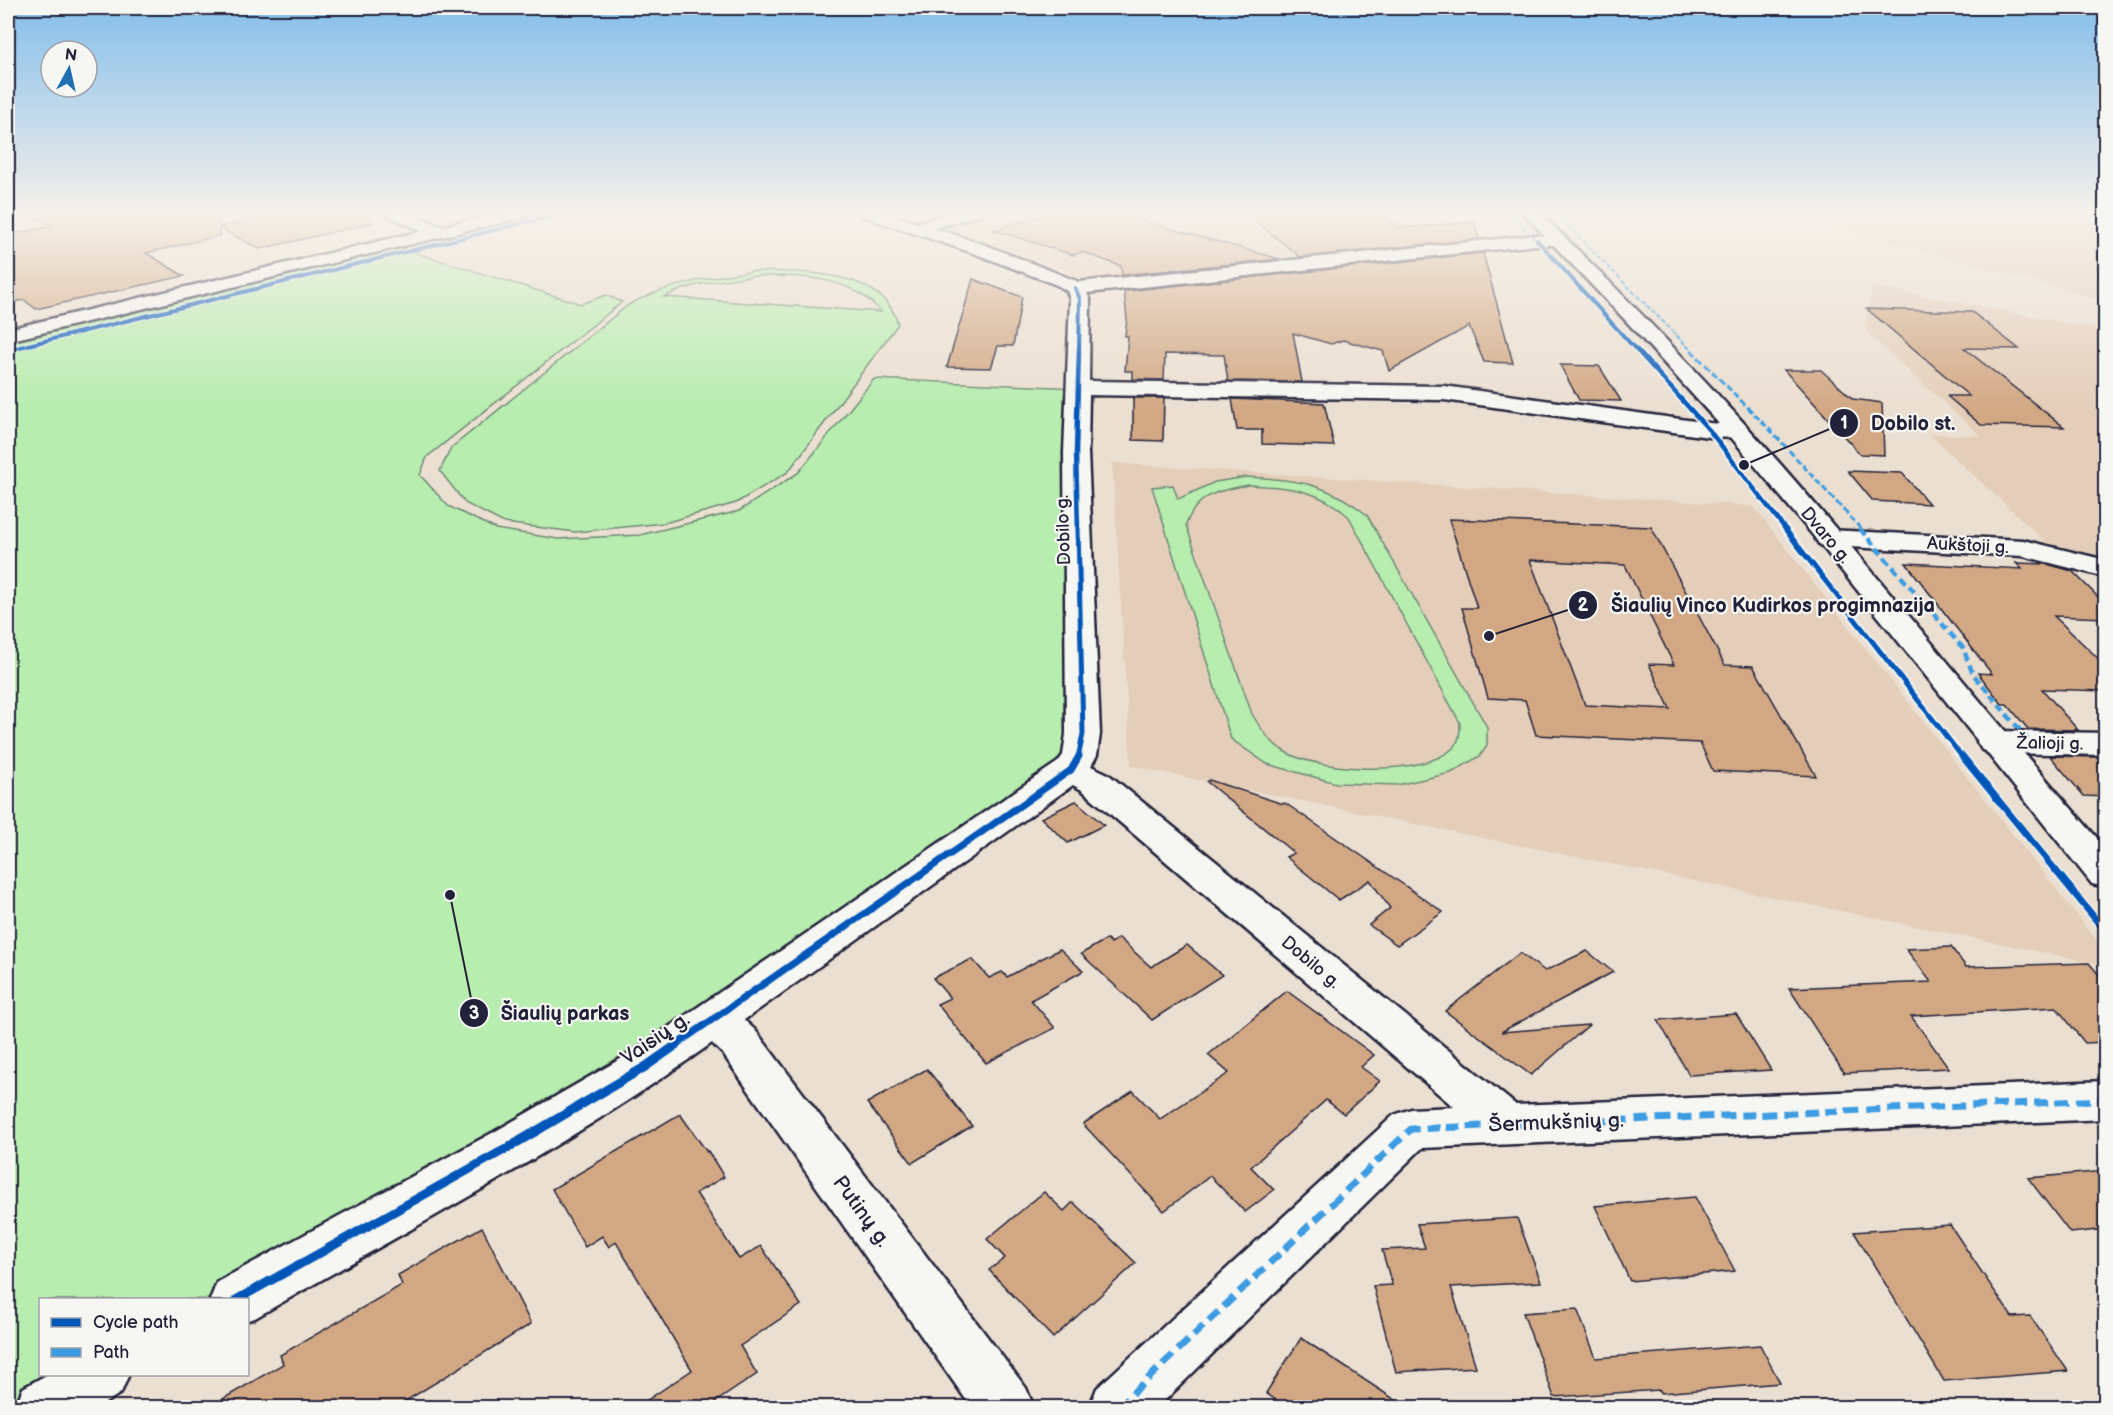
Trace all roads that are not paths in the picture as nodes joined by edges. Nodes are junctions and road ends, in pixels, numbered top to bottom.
1 (251, 277) edge
2 (1054, 277) edge
3 (1181, 277) edge
4 (1593, 277) edge
5 (1075, 288) junction
6 (8, 335) edge
7 (1077, 388) junction
8 (1738, 431) junction
9 (1829, 538) junction
10 (2106, 569) edge
11 (1994, 742) junction
12 (2106, 744) edge
13 (1071, 770) junction
14 (2106, 874) edge
15 (714, 1019) junction
16 (2106, 1100) edge
17 (1506, 1124) junction
18 (238, 1298) edge
19 (98, 1376) edge
20 (43, 1407) edge
21 (1006, 1407) edge
22 (1117, 1407) edge

1 - 6 street
2 - 5 street
3 - 5 street
4 - 8 street, Dvaro g.
5 - 7 street, Dobilo g.
7 - 8 street
7 - 13 street, Dobilo g.
8 - 9 street, Dvaro g.
9 - 10 street, Aukštoji g.
9 - 11 street, Dvaro g.
11 - 12 street, Žalioji g.
11 - 14 street, Dvaro g.
13 - 15 street, Vaisių g.
13 - 17 street, Dobilo g.
15 - 18 street, Vaisių g.
15 - 21 street, Putinų g.
16 - 17 street, Šermukšnių g.
17 - 22 street, Šermukšnių g.
19 - 20 street

